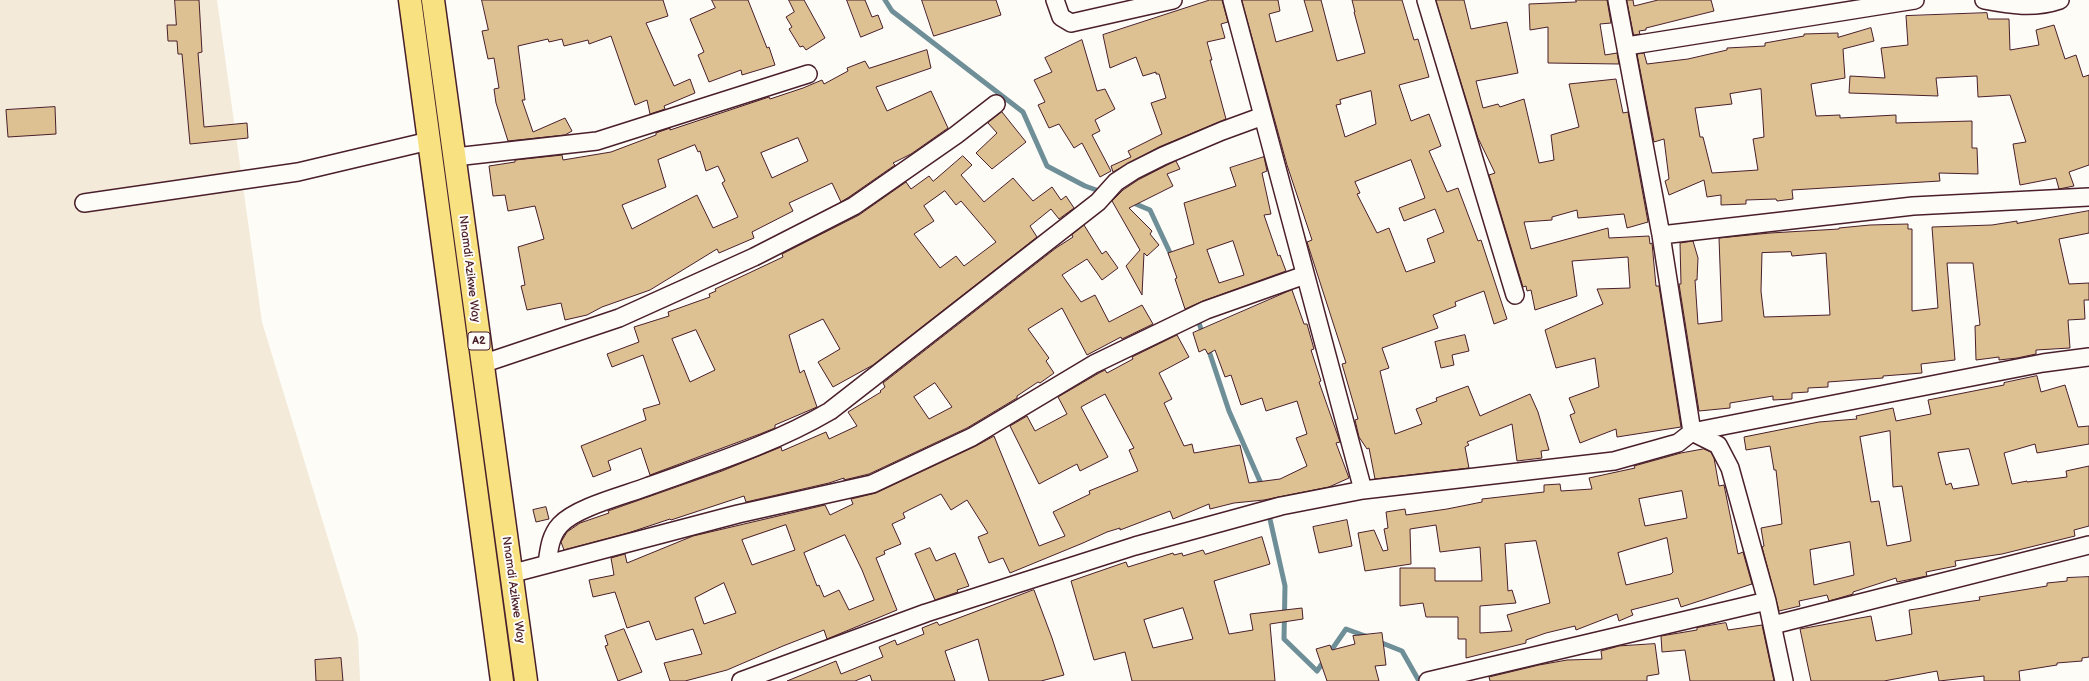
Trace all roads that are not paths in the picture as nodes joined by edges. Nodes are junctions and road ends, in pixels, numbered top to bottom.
1 (410, 0) edge
2 (433, 0) edge
3 (1055, 0) edge
4 (1173, 0) edge
5 (1232, 0) edge
6 (1426, 0) edge
7 (1617, 0) edge
8 (1915, 0) edge
9 (1984, 0) edge
10 (2060, 0) edge
11 (1626, 46) junction
12 (808, 74) dead end
13 (996, 104) dead end
14 (1263, 116) junction
15 (429, 141) junction
16 (455, 157) junction
17 (2089, 197) edge
18 (84, 203) dead end
19 (1661, 235) junction
20 (1304, 275) junction
21 (1515, 295) dead end
22 (2089, 357) edge
23 (482, 364) junction
24 (1692, 432) junction
25 (1363, 490) junction
26 (2089, 545) edge
27 (547, 564) junction
28 (510, 574) junction
29 (1767, 601) junction
30 (1773, 625) junction
31 (1429, 680) edge
32 (502, 681) edge
33 (526, 681) edge
34 (741, 681) edge
35 (1784, 681) edge

1 - 15 highway, Nnamdi Azikwe Way / A2
2 - 16 highway, Nnamdi Azikwe Way / A2
3 - 4 street
5 - 14 street
6 - 21 street
7 - 11 street
8 - 11 street
9 - 10 street
11 - 19 street
12 - 16 street
13 - 23 street
14 - 20 street
14 - 27 street
15 - 18 street
15 - 32 highway, Nnamdi Azikwe Way / A2
16 - 23 highway, Nnamdi Azikwe Way / A2
17 - 19 street
19 - 24 street
20 - 25 street
20 - 27 street
22 - 24 street
23 - 28 highway, Nnamdi Azikwe Way / A2
24 - 25 street
24 - 29 street
25 - 34 street
26 - 30 street
27 - 28 street
28 - 33 highway, Nnamdi Azikwe Way / A2
29 - 30 street
29 - 31 street
30 - 35 street

